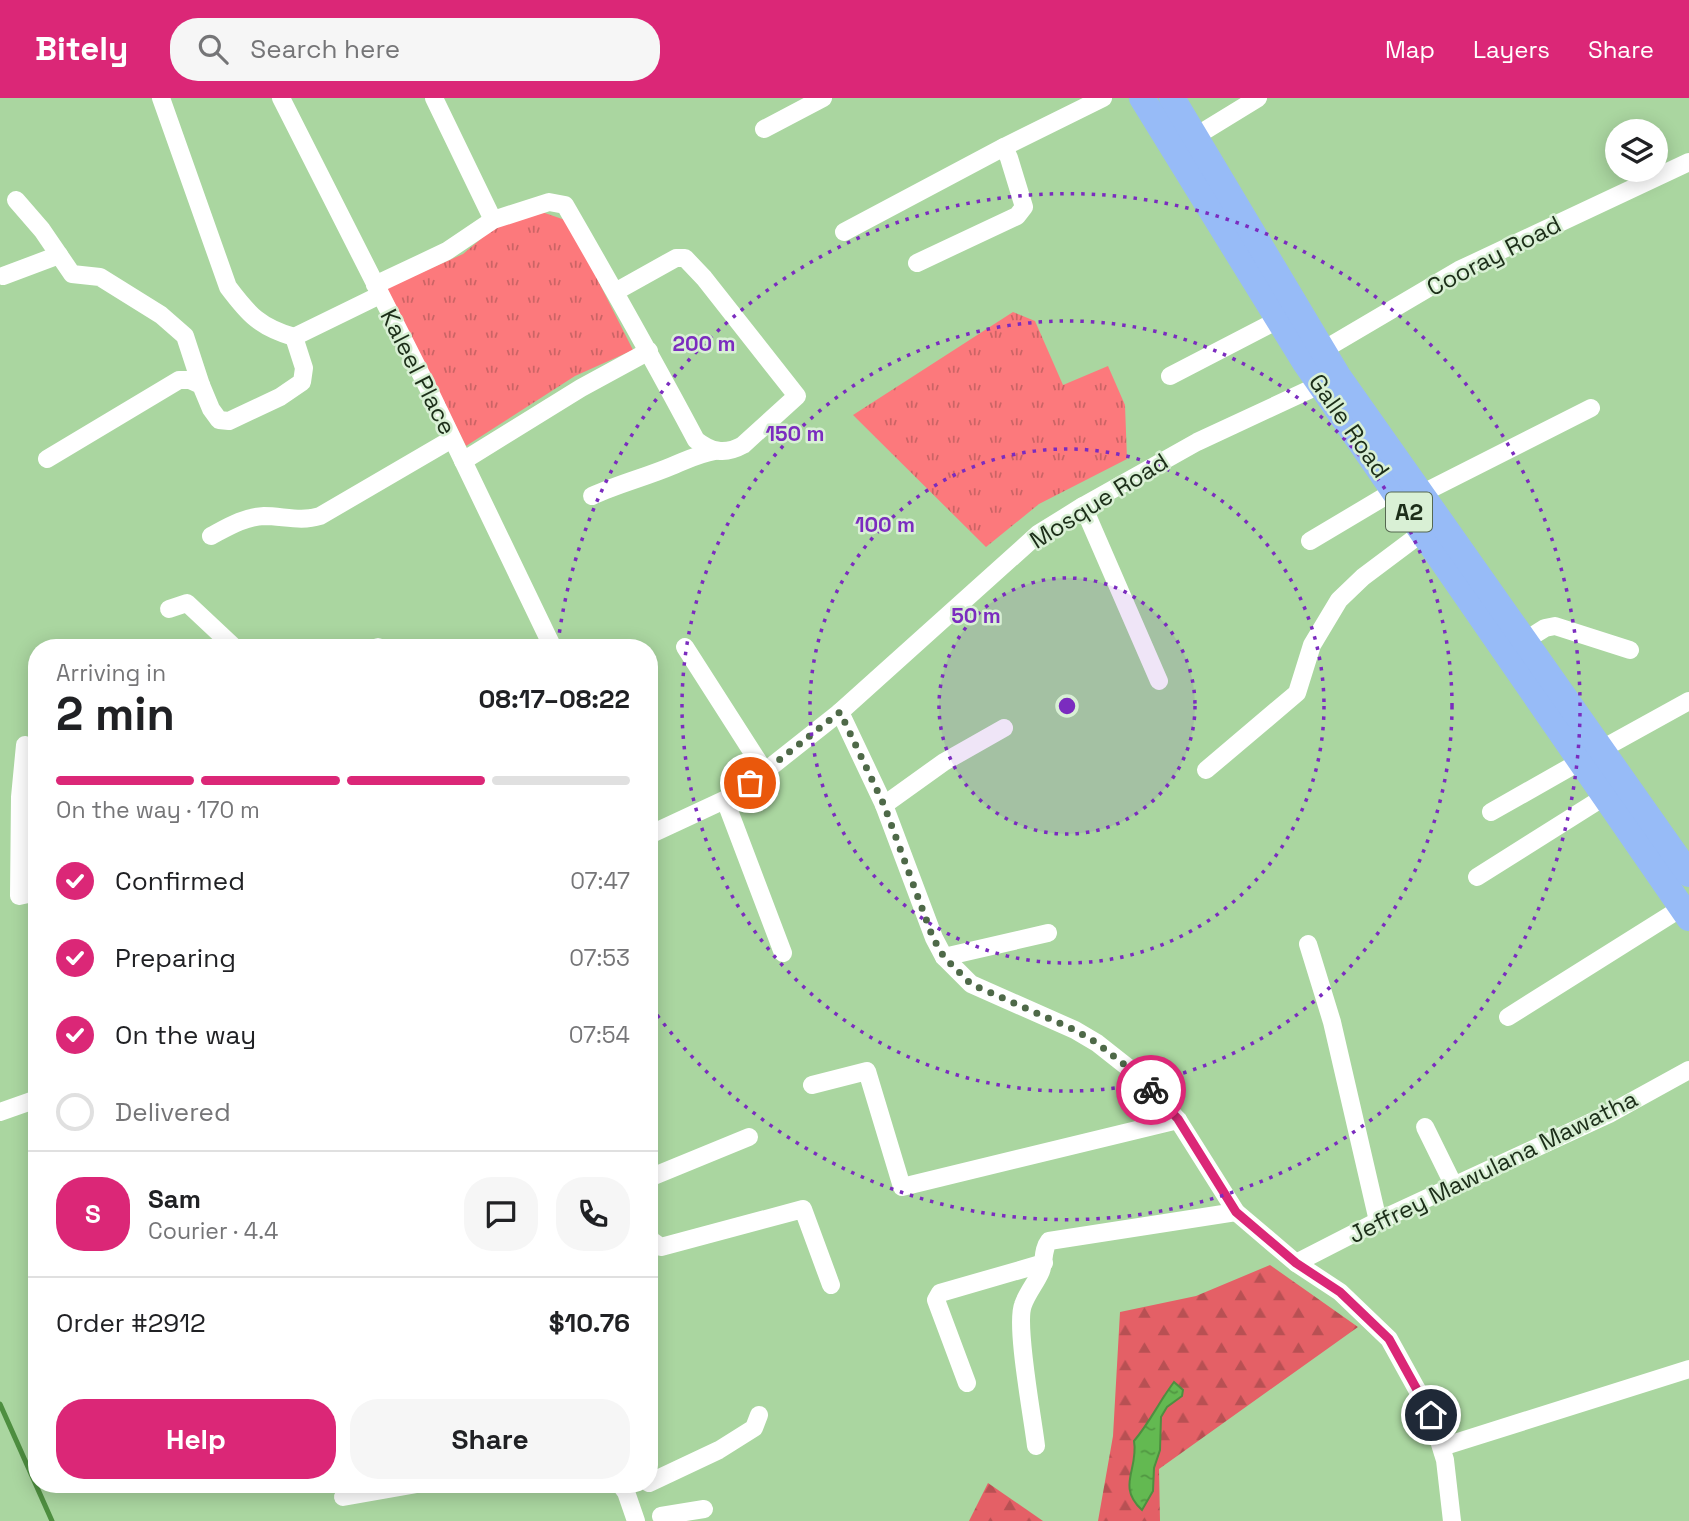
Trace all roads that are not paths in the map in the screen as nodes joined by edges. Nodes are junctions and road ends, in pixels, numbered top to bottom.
1 (161, 98) edge
2 (281, 98) edge
3 (434, 98) edge
4 (823, 98) edge
5 (1103, 98) edge
6 (1142, 98) edge
7 (1172, 98) edge
8 (1258, 98) edge
9 (764, 129) dead end
10 (1196, 136) junction
11 (1004, 147) junction
12 (1689, 162) edge
13 (16, 200) dead end
14 (493, 220) junction
15 (844, 232) dead end
16 (59, 255) junction
17 (917, 263) dead end
18 (3, 276) dead end
19 (377, 290) junction
20 (615, 292) junction
21 (1278, 320) junction
22 (294, 337) junction
23 (649, 351) junction
24 (1313, 356) junction
25 (1170, 376) dead end
26 (1329, 380) junction
27 (201, 385) junction
28 (1591, 408) dead end
29 (452, 439) junction
30 (715, 451) junction
31 (47, 459) dead end
32 (463, 461) junction
33 (1394, 491) junction
34 (1421, 494) junction
35 (592, 496) dead end
36 (1083, 506) junction
37 (1423, 532) junction
38 (211, 536) dead end
39 (1310, 541) dead end
40 (169, 609) dead end
41 (225, 639) edge
42 (548, 639) edge
43 (685, 647) dead end
44 (1516, 647) junction
45 (1630, 650) dead end
46 (1159, 681) dead end
47 (1689, 701) edge
48 (840, 712) junction
49 (1004, 728) dead end
50 (25, 746) dead end
51 (1592, 755) junction
52 (1206, 770) dead end
53 (765, 772) junction
54 (1604, 797) junction
55 (725, 800) junction
56 (884, 805) junction
57 (1491, 812) dead end
58 (658, 831) edge
59 (1689, 873) edge
60 (1477, 877) dead end
61 (28, 894) edge
62 (1687, 910) edge
63 (1048, 933) dead end
64 (1308, 944) dead end
65 (783, 953) dead end
66 (944, 957) junction
67 (1508, 1017) dead end
68 (1689, 1070) edge
69 (812, 1085) dead end
70 (28, 1102) edge
71 (0, 1112) edge
72 (1178, 1119) junction
73 (1425, 1127) dead end
74 (749, 1136) dead end
75 (658, 1174) edge
76 (1454, 1186) junction
77 (1236, 1212) junction
78 (1378, 1221) junction
79 (658, 1245) edge
80 (1044, 1263) junction
81 (1296, 1263) junction
82 (831, 1284) dead end
83 (1689, 1369) edge
84 (967, 1383) dead end
85 (759, 1415) dead end
86 (1036, 1446) dead end
87 (1442, 1447) junction
88 (658, 1478) edge
89 (366, 1493) edge
90 (625, 1493) edge
91 (343, 1497) dead end
92 (704, 1509) dead end
93 (661, 1516) dead end
94 (636, 1521) edge
95 (1452, 1521) edge

1 - 22 street
2 - 19 street, Kaleel Place
3 - 14 street
4 - 9 street
5 - 11 street
6 - 21 highway, Galle Road / A2
7 - 10 highway, Galle Road / A2
8 - 10 street
10 - 24 highway, Galle Road / A2
11 - 15 street
11 - 17 street
12 - 24 street, Cooray Road
13 - 16 street
14 - 19 street
14 - 20 street
16 - 18 street
16 - 27 street
19 - 22 street
19 - 29 street, Kaleel Place
20 - 23 street
20 - 30 street
21 - 24 highway, Galle Road / A2
21 - 25 street
22 - 27 street
23 - 30 street
23 - 32 street
24 - 26 highway, Galle Road / A2
26 - 33 highway, Galle Road / A2
26 - 34 highway, Galle Road / A2
26 - 36 street, Mosque Road
27 - 31 street
28 - 34 street
29 - 32 street, Kaleel Place
29 - 38 street
30 - 35 street
32 - 42 street, Kaleel Place
33 - 37 highway, Galle Road / A2
33 - 39 street
34 - 44 highway, Galle Road / A2
36 - 46 street
36 - 48 street, Mosque Road
37 - 44 highway, Galle Road / A2
37 - 52 street
40 - 41 street
43 - 53 street
44 - 45 street
44 - 51 highway, Galle Road / A2
47 - 51 street
48 - 53 street, Mosque Road
48 - 56 street
49 - 56 street
50 - 61 street
51 - 54 highway, Galle Road / A2
51 - 57 street
51 - 59 highway, Galle Road / A2
53 - 55 street, Mosque Road
54 - 60 street
54 - 62 highway, Galle Road / A2
55 - 58 street, Mosque Road
55 - 65 street
56 - 66 street
62 - 67 street
63 - 66 street
64 - 78 street
66 - 72 street
68 - 76 street, Jeffrey Mawulana Mawatha
69 - 72 street
70 - 71 street
72 - 77 street
73 - 76 street
74 - 75 street
76 - 78 street, Jeffrey Mawulana Mawatha
77 - 80 street
77 - 81 street
78 - 81 street, Jeffrey Mawulana Mawatha
79 - 82 street
80 - 84 street
80 - 86 street
81 - 87 street
83 - 87 street
85 - 88 street
87 - 95 street
89 - 91 street
90 - 94 street
92 - 93 street

